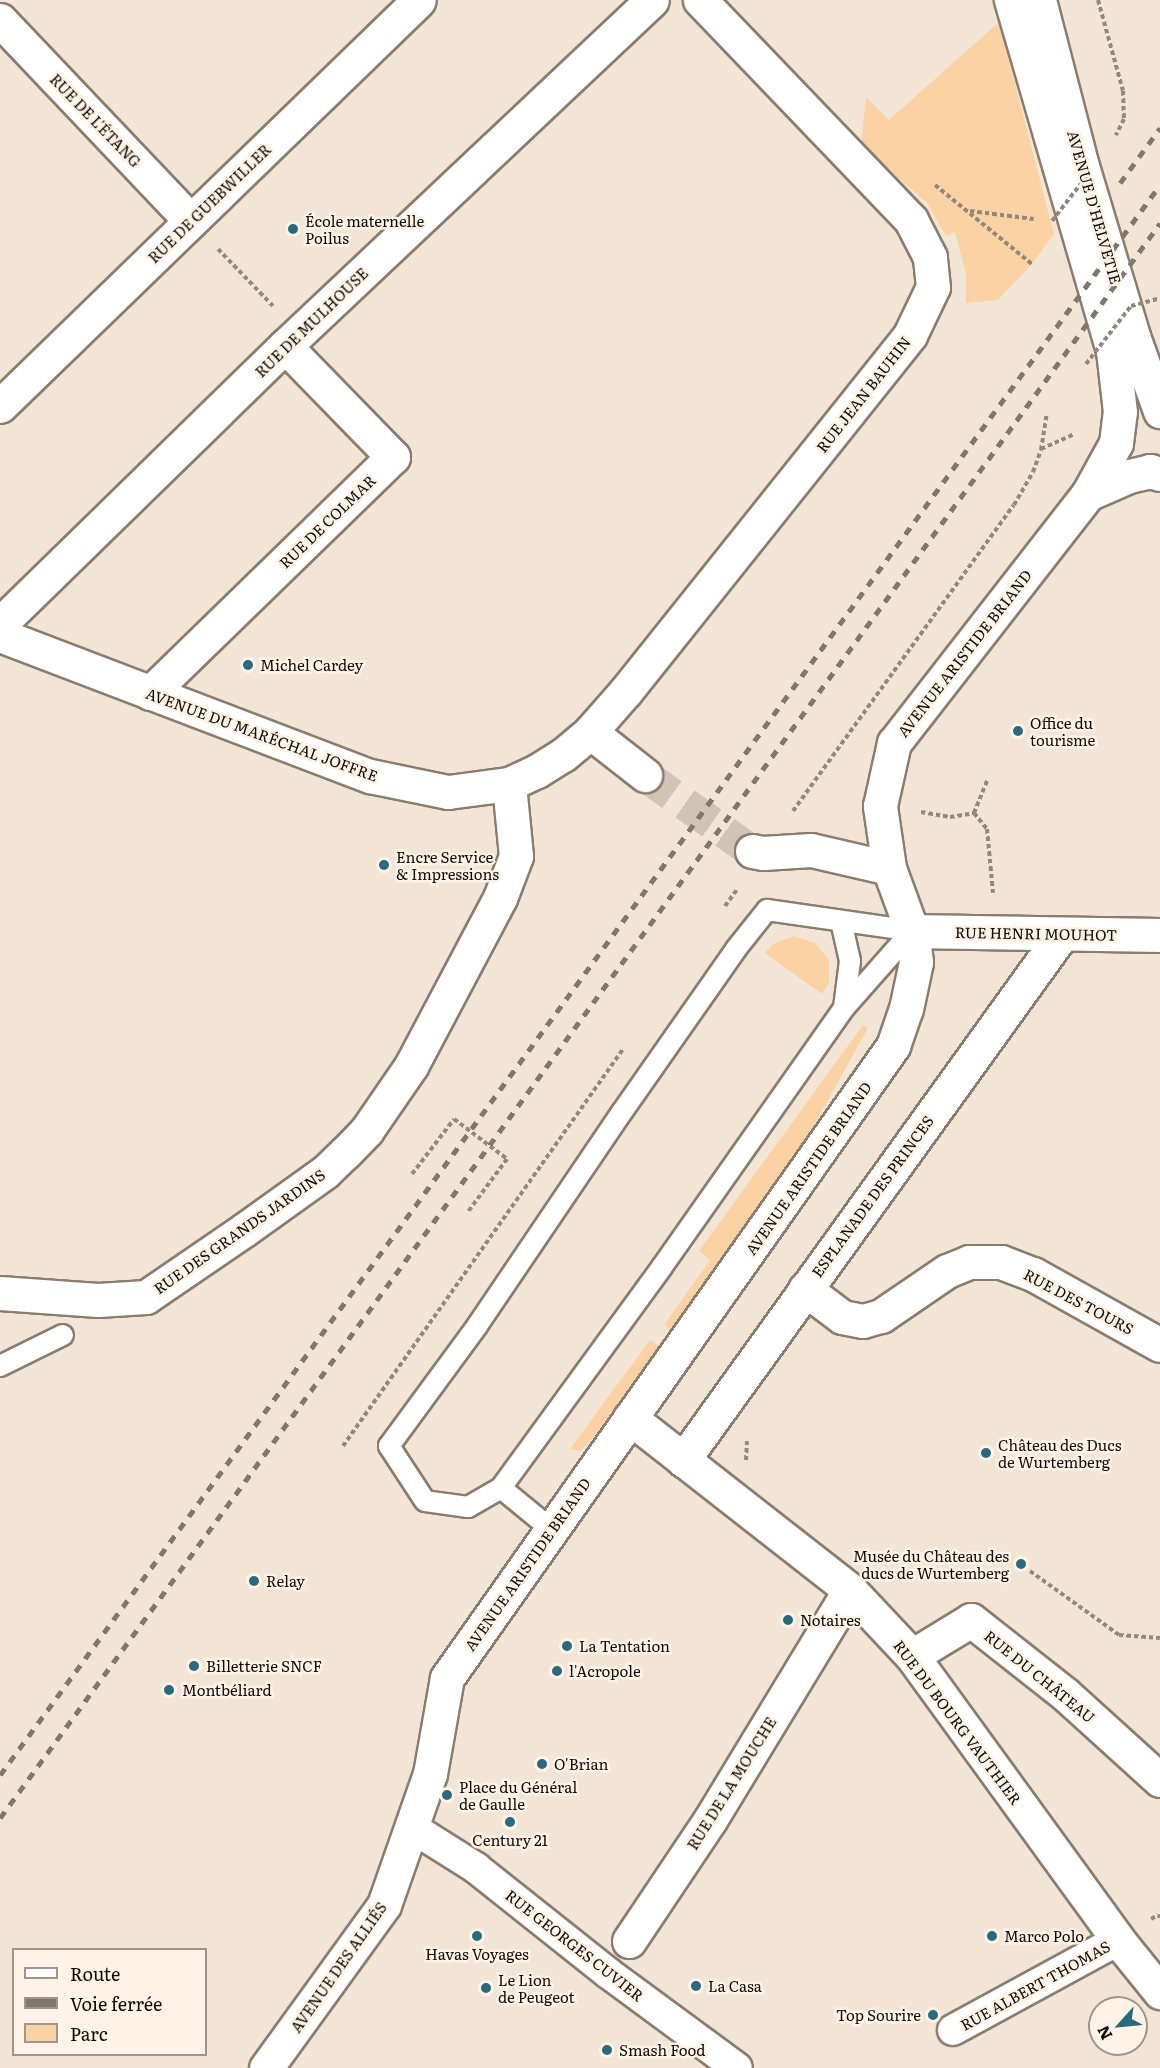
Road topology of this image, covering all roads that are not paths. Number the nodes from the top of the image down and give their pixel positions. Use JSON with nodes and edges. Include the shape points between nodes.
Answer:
{"nodes":[{"id":1,"x":419,"y":0,"type":"edge"},
{"id":2,"x":652,"y":0,"type":"edge"},
{"id":3,"x":700,"y":0,"type":"edge"},
{"id":4,"x":1011,"y":0,"type":"edge"},
{"id":5,"x":1039,"y":0,"type":"edge"},
{"id":6,"x":0,"y":20,"type":"edge"},
{"id":7,"x":191,"y":221,"type":"junction"},
{"id":8,"x":292,"y":339,"type":"junction"},
{"id":9,"x":1099,"y":357,"type":"joint"},
{"id":10,"x":0,"y":406,"type":"edge"},
{"id":11,"x":1160,"y":411,"type":"edge"},
{"id":12,"x":1160,"y":474,"type":"edge"},
{"id":13,"x":1088,"y":494,"type":"junction"},
{"id":14,"x":0,"y":624,"type":"edge"},
{"id":15,"x":0,"y":635,"type":"edge"},
{"id":16,"x":150,"y":693,"type":"junction"},
{"id":17,"x":590,"y":732,"type":"junction"},
{"id":18,"x":645,"y":775,"type":"tunnel mouth"},
{"id":19,"x":508,"y":784,"type":"junction"},
{"id":20,"x":758,"y":852,"type":"tunnel mouth"},
{"id":21,"x":889,"y":868,"type":"junction"},
{"id":22,"x":840,"y":921,"type":"junction"},
{"id":23,"x":912,"y":931,"type":"junction"},
{"id":24,"x":1062,"y":934,"type":"junction"},
{"id":25,"x":1160,"y":935,"type":"edge"},
{"id":26,"x":844,"y":1008,"type":"junction"},
{"id":27,"x":805,"y":1289,"type":"junction"},
{"id":28,"x":0,"y":1293,"type":"edge"},
{"id":29,"x":63,"y":1335,"type":"dead end"},
{"id":30,"x":1160,"y":1345,"type":"edge"},
{"id":31,"x":0,"y":1366,"type":"edge"},
{"id":32,"x":630,"y":1418,"type":"junction"},
{"id":33,"x":683,"y":1460,"type":"junction"},
{"id":34,"x":501,"y":1488,"type":"junction"},
{"id":35,"x":551,"y":1529,"type":"junction"},
{"id":36,"x":850,"y":1590,"type":"junction"},
{"id":37,"x":912,"y":1656,"type":"junction"},
{"id":38,"x":1160,"y":1780,"type":"edge"},
{"id":39,"x":411,"y":1827,"type":"junction"},
{"id":40,"x":1118,"y":1940,"type":"junction"},
{"id":41,"x":629,"y":1941,"type":"joint"},
{"id":42,"x":608,"y":1973,"type":"junction"},
{"id":43,"x":1160,"y":1992,"type":"edge"},
{"id":44,"x":953,"y":2030,"type":"dead end"},
{"id":45,"x":266,"y":2068,"type":"edge"},
{"id":46,"x":737,"y":2068,"type":"edge"}],
"edges":[{"from":1,"to":7,"type":"street","name":"RUE DE GUEBWILLER"},
{"from":2,"to":8,"type":"street","name":"RUE DE MULHOUSE"},
{"from":3,"to":17,"type":"street","name":"RUE JEAN BAUHIN","via":[[911,220],[930,257],[933,287],[910,335]]},
{"from":4,"to":9,"type":"street","name":"AVENUE D'HELVETIE"},
{"from":5,"to":11,"type":"street","name":"AVENUE D'HELVETIE","via":[[1082,166]]},
{"from":6,"to":7,"type":"street","name":"RUE DE L'ÉTANG"},
{"from":7,"to":10,"type":"street","name":"RUE DE GUEBWILLER"},
{"from":8,"to":14,"type":"street","name":"RUE DE MULHOUSE"},
{"from":8,"to":16,"type":"street","name":"RUE DE COLMAR","via":[[393,457]]},
{"from":9,"to":13,"type":"street","name":"AVENUE ARISTIDE BRIAND","via":[[1120,412],[1116,443]]},
{"from":12,"to":13,"type":"street","name":"AVENUE ARISTIDE BRIAND","via":[[1150,471],[1129,476]]},
{"from":13,"to":21,"type":"street","name":"AVENUE ARISTIDE BRIAND","via":[[894,743],[880,806]]},
{"from":15,"to":16,"type":"street","name":"AVENUE DU MARÉCHAL JOFFRE"},
{"from":16,"to":19,"type":"street","name":"AVENUE DU MARÉCHAL JOFFRE","via":[[370,776],[447,792]]},
{"from":17,"to":18,"type":"street"},
{"from":17,"to":19,"type":"street","name":"AVENUE DU MARÉCHAL JOFFRE","via":[[563,755]]},
{"from":19,"to":28,"type":"street","name":"RUE DES GRANDS JARDINS","via":[[516,856],[500,898],[411,1066],[367,1130],[325,1172],[146,1297],[99,1300]]},
{"from":20,"to":21,"type":"street","via":[[811,850]]},
{"from":21,"to":23,"type":"street","name":"AVENUE ARISTIDE BRIAND"},
{"from":22,"to":23,"type":"lane"},
{"from":22,"to":26,"type":"lane","via":[[850,961]]},
{"from":22,"to":34,"type":"lane","via":[[767,910],[389,1446],[424,1501],[468,1507]]},
{"from":23,"to":24,"type":"street","name":"RUE HENRI MOUHOT"},
{"from":23,"to":26,"type":"lane"},
{"from":23,"to":32,"type":"street","name":"AVENUE ARISTIDE BRIAND","via":[[916,962],[893,1046]]},
{"from":24,"to":25,"type":"street","name":"RUE HENRI MOUHOT"},
{"from":24,"to":27,"type":"street","name":"ESPLANADE DES PRINCES"},
{"from":26,"to":34,"type":"lane","via":[[662,1268]]},
{"from":27,"to":30,"type":"street","name":"RUE DES TOURS","via":[[842,1317],[863,1321],[881,1316],[946,1271],[969,1262],[1001,1262],[1033,1274]]},
{"from":27,"to":33,"type":"street","name":"ESPLANADE DES PRINCES"},
{"from":29,"to":31,"type":"lane"},
{"from":32,"to":33,"type":"street","name":"RUE DU BOURG VAUTHIER"},
{"from":32,"to":35,"type":"street","name":"AVENUE ARISTIDE BRIAND"},
{"from":33,"to":36,"type":"street","name":"RUE DU BOURG VAUTHIER"},
{"from":34,"to":35,"type":"lane"},
{"from":35,"to":39,"type":"street","name":"AVENUE ARISTIDE BRIAND","via":[[447,1678],[430,1774]]},
{"from":36,"to":37,"type":"street","name":"RUE DU BOURG VAUTHIER"},
{"from":36,"to":41,"type":"street","name":"RUE DE LA MOUCHE","via":[[710,1820]]},
{"from":37,"to":38,"type":"street","name":"RUE DU CHÂTEAU","via":[[970,1620],[1065,1694]]},
{"from":37,"to":40,"type":"street","name":"RUE DU BOURG VAUTHIER"},
{"from":39,"to":42,"type":"street","name":"RUE GEORGES CUVIER","via":[[476,1868]]},
{"from":39,"to":45,"type":"street","name":"AVENUE DES ALLIÉS","via":[[384,1905]]},
{"from":40,"to":43,"type":"street","name":"RUE DU BOURG VAUTHIER"},
{"from":40,"to":44,"type":"street","name":"RUE ALBERT THOMAS"},
{"from":41,"to":42,"type":"street","name":"RUE DE LA MOUCHE"},
{"from":42,"to":46,"type":"street","name":"RUE GEORGES CUVIER"}]}
